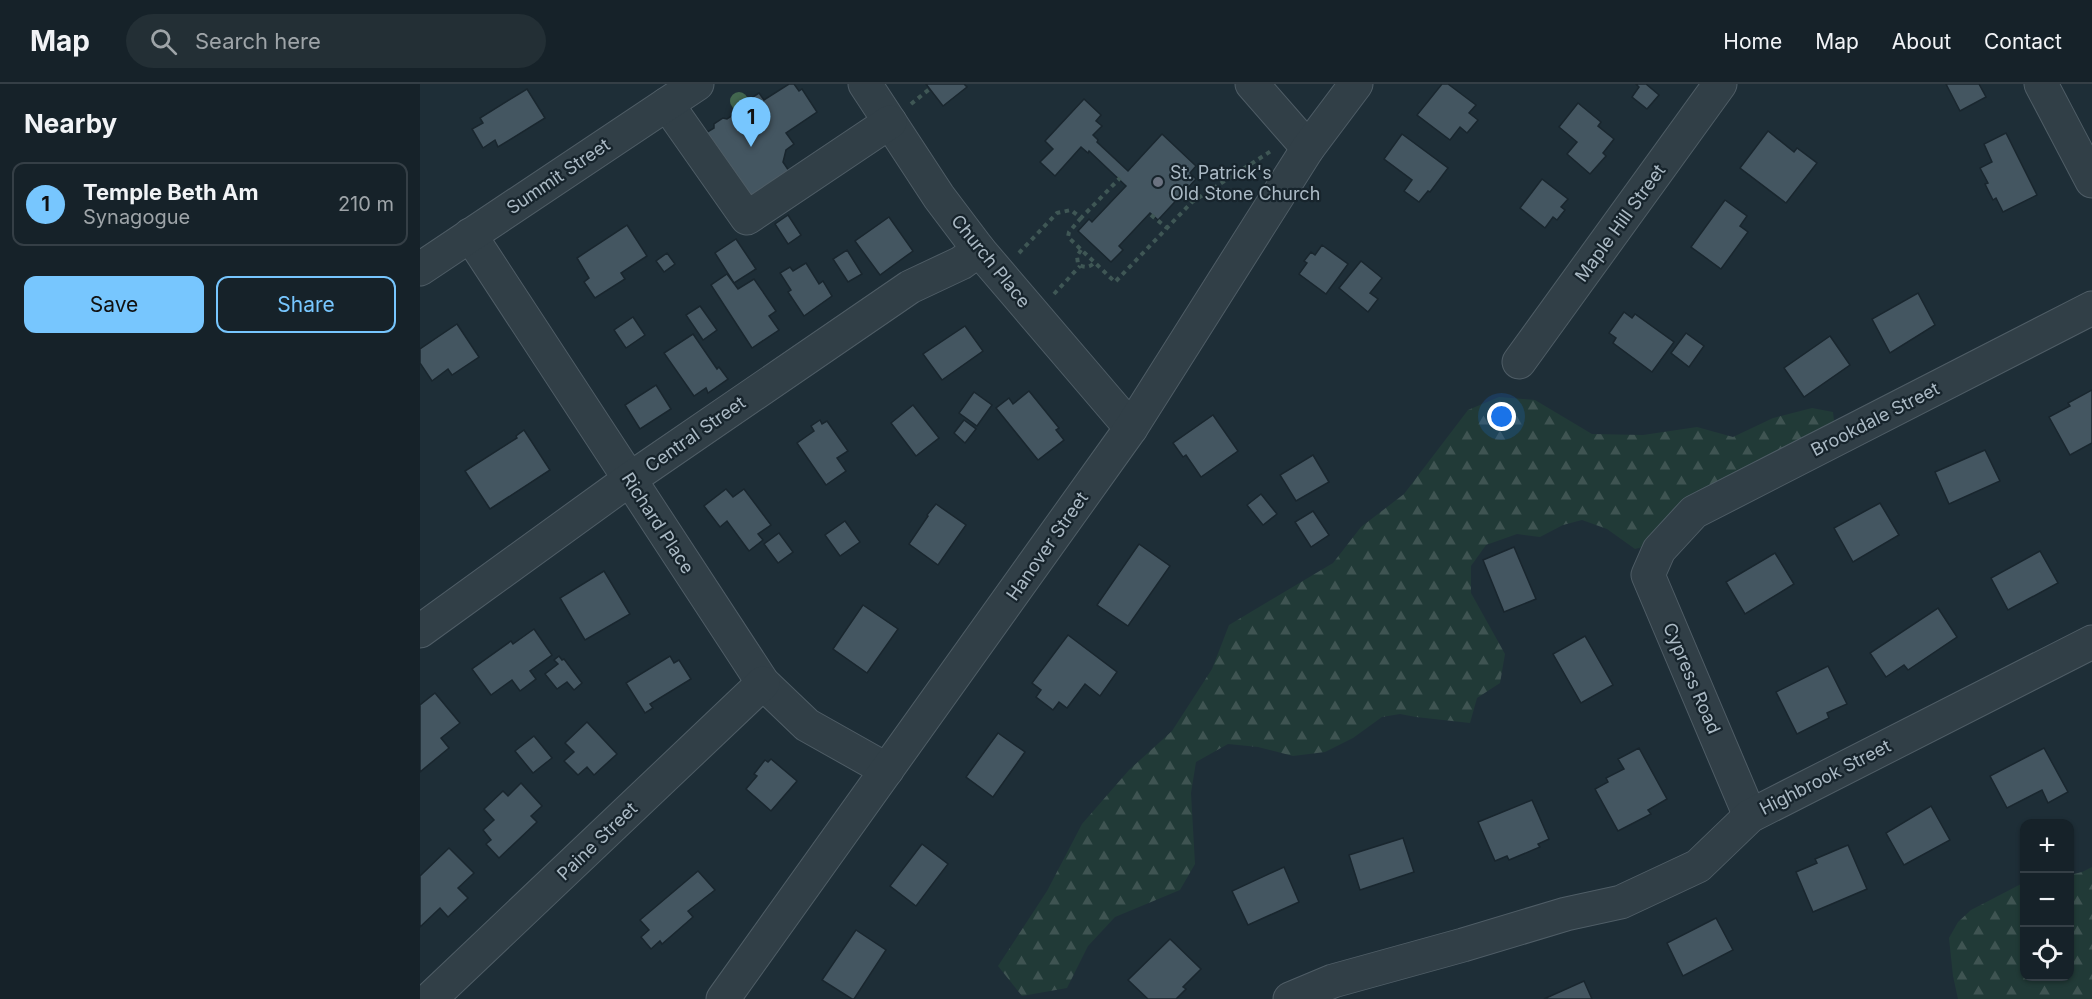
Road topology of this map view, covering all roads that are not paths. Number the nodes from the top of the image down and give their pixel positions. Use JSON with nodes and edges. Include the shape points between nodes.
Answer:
{"nodes":[{"id":1,"x":697,"y":84,"type":"edge"},
{"id":2,"x":865,"y":84,"type":"edge"},
{"id":3,"x":1252,"y":84,"type":"edge"},
{"id":4,"x":1356,"y":84,"type":"edge"},
{"id":5,"x":1720,"y":84,"type":"edge"},
{"id":6,"x":2041,"y":84,"type":"edge"},
{"id":7,"x":667,"y":104,"type":"junction"},
{"id":8,"x":890,"y":122,"type":"junction"},
{"id":9,"x":1302,"y":141,"type":"junction"},
{"id":10,"x":2092,"y":181,"type":"edge"},
{"id":11,"x":470,"y":235,"type":"junction"},
{"id":12,"x":989,"y":261,"type":"junction"},
{"id":13,"x":420,"y":269,"type":"edge"},
{"id":14,"x":2092,"y":308,"type":"edge"},
{"id":15,"x":1519,"y":362,"type":"dead end"},
{"id":16,"x":1131,"y":428,"type":"junction"},
{"id":17,"x":630,"y":479,"type":"junction"},
{"id":18,"x":1666,"y":542,"type":"joint"},
{"id":19,"x":420,"y":631,"type":"edge"},
{"id":20,"x":2092,"y":642,"type":"edge"},
{"id":21,"x":763,"y":683,"type":"junction"},
{"id":22,"x":887,"y":770,"type":"junction"},
{"id":23,"x":1750,"y":816,"type":"junction"},
{"id":24,"x":430,"y":999,"type":"edge"},
{"id":25,"x":723,"y":999,"type":"edge"},
{"id":26,"x":1290,"y":999,"type":"edge"}],
"edges":[{"from":1,"to":7,"type":"street","name":"Summit Street"},
{"from":2,"to":8,"type":"street","name":"Church Place"},
{"from":3,"to":9,"type":"street"},
{"from":4,"to":9,"type":"street","name":"Hanover Street"},
{"from":5,"to":15,"type":"street","name":"Maple Hill Street"},
{"from":6,"to":10,"type":"street"},
{"from":7,"to":8,"type":"street","via":[[747,218]]},
{"from":7,"to":11,"type":"street","name":"Summit Street"},
{"from":8,"to":12,"type":"street","name":"Church Place","via":[[939,197]]},
{"from":9,"to":16,"type":"street","name":"Hanover Street"},
{"from":11,"to":13,"type":"street","name":"Summit Street"},
{"from":11,"to":17,"type":"street","name":"Richard Place"},
{"from":12,"to":16,"type":"street","name":"Church Place"},
{"from":12,"to":17,"type":"street","name":"Central Street","via":[[961,263],[910,287]]},
{"from":14,"to":18,"type":"street","name":"Brookdale Street","via":[[1694,512]]},
{"from":16,"to":22,"type":"street","name":"Hanover Street"},
{"from":17,"to":19,"type":"street","name":"Central Street"},
{"from":17,"to":21,"type":"street","name":"Richard Place"},
{"from":18,"to":23,"type":"street","name":"Cypress Road","via":[[1648,574]]},
{"from":20,"to":23,"type":"street","name":"Highbrook Street"},
{"from":21,"to":22,"type":"street","name":"Richard Place","via":[[807,725]]},
{"from":21,"to":24,"type":"street","name":"Paine Street"},
{"from":22,"to":25,"type":"street","name":"Hanover Street"},
{"from":23,"to":26,"type":"street","name":"Highbrook Street","via":[[1698,866],[1622,902],[1566,914],[1333,981]]}]}
